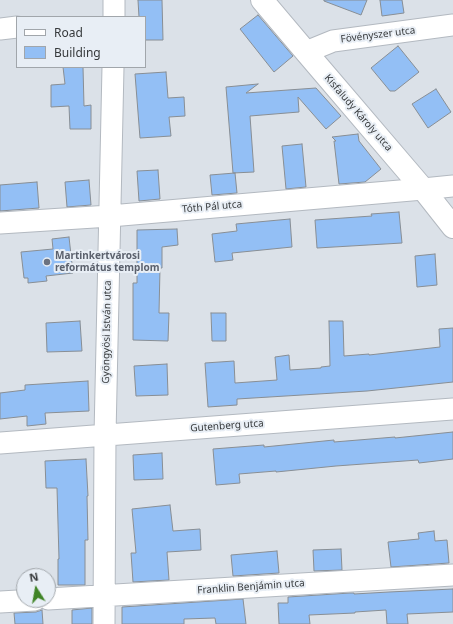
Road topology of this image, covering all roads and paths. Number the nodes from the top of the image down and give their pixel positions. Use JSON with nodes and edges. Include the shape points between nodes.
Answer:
{"nodes":[{"id":1,"x":114,"y":0,"type":"edge"},
{"id":2,"x":262,"y":0,"type":"edge"},
{"id":3,"x":114,"y":16,"type":"edge"},
{"id":4,"x":453,"y":25,"type":"edge"},
{"id":5,"x":16,"y":27,"type":"edge"},
{"id":6,"x":0,"y":29,"type":"edge"},
{"id":7,"x":306,"y":52,"type":"junction"},
{"id":8,"x":113,"y":68,"type":"edge"},
{"id":9,"x":453,"y":186,"type":"edge"},
{"id":10,"x":423,"y":189,"type":"junction"},
{"id":11,"x":110,"y":216,"type":"junction"},
{"id":12,"x":0,"y":223,"type":"edge"},
{"id":13,"x":453,"y":227,"type":"edge"},
{"id":14,"x":453,"y":409,"type":"edge"},
{"id":15,"x":105,"y":435,"type":"junction"},
{"id":16,"x":0,"y":442,"type":"edge"},
{"id":17,"x":453,"y":575,"type":"edge"},
{"id":18,"x":105,"y":596,"type":"junction"},
{"id":19,"x":56,"y":599,"type":"edge"},
{"id":20,"x":16,"y":601,"type":"edge"},
{"id":21,"x":0,"y":602,"type":"edge"},
{"id":22,"x":104,"y":624,"type":"edge"}],
"edges":[{"from":1,"to":3,"type":"street"},
{"from":2,"to":7,"type":"main road","name":"Kisfaludy Károly utca"},
{"from":4,"to":7,"type":"street","name":"Fövényszer utca","via":[[332,41]]},
{"from":5,"to":6,"type":"street"},
{"from":7,"to":10,"type":"main road","name":"Kisfaludy Károly utca"},
{"from":8,"to":11,"type":"street","name":"Gyöngyösi István utca"},
{"from":9,"to":10,"type":"street","name":"Tóth Pál utca"},
{"from":10,"to":11,"type":"street","name":"Tóth Pál utca"},
{"from":10,"to":13,"type":"main road","name":"Kisfaludy Károly utca"},
{"from":11,"to":12,"type":"street","name":"Tóth Pál utca"},
{"from":11,"to":15,"type":"street","name":"Gyöngyösi István utca"},
{"from":14,"to":15,"type":"street","name":"Gutenberg utca"},
{"from":15,"to":16,"type":"street","name":"Gutenberg utca"},
{"from":15,"to":18,"type":"street","name":"Gyöngyösi István utca"},
{"from":17,"to":18,"type":"street","name":"Franklin Benjámin utca"},
{"from":18,"to":19,"type":"street","name":"Franklin Benjámin utca"},
{"from":18,"to":22,"type":"street","name":"Gyöngyösi István utca"},
{"from":20,"to":21,"type":"street"}]}
